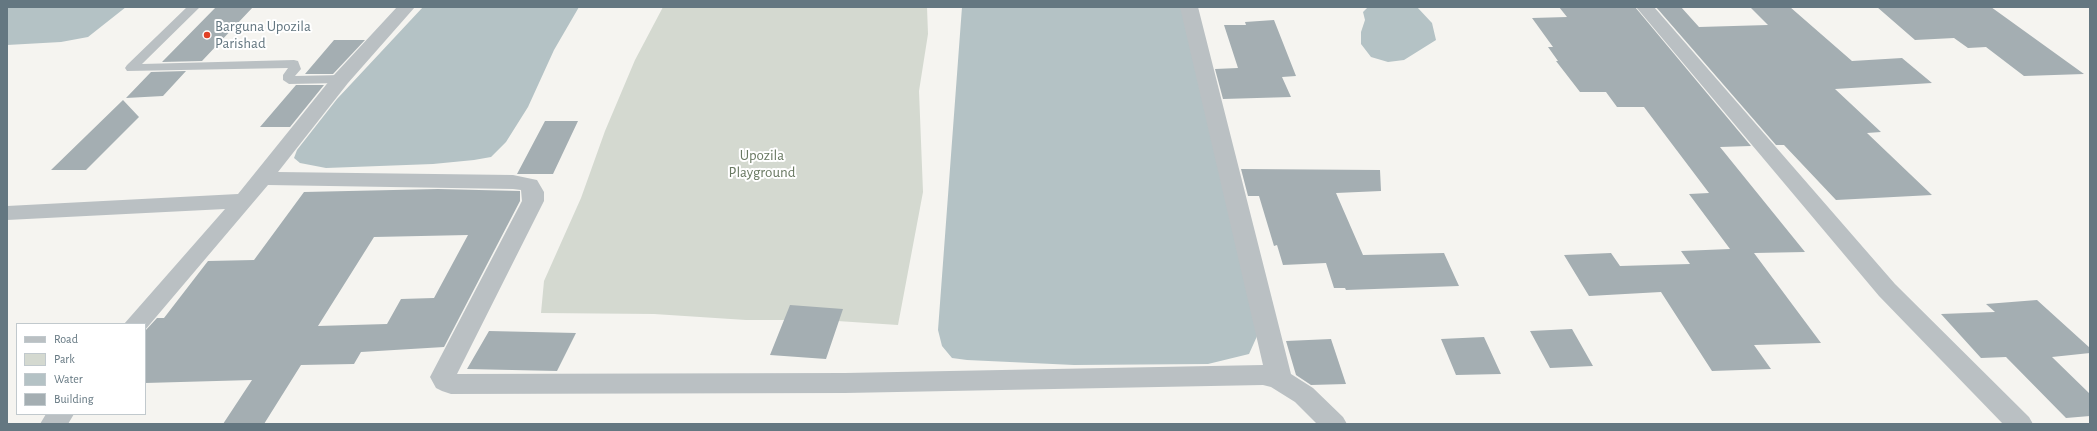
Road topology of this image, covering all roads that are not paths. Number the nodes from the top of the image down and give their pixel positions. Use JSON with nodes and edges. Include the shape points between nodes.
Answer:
{"nodes":[{"id":1,"x":194,"y":7,"type":"edge"},
{"id":2,"x":406,"y":7,"type":"edge"},
{"id":3,"x":1189,"y":7,"type":"edge"},
{"id":4,"x":1646,"y":7,"type":"edge"},
{"id":5,"x":341,"y":79,"type":"junction"},
{"id":6,"x":261,"y":178,"type":"junction"},
{"id":7,"x":244,"y":201,"type":"junction"},
{"id":8,"x":7,"y":213,"type":"edge"},
{"id":9,"x":137,"y":323,"type":"edge"},
{"id":10,"x":1279,"y":379,"type":"junction"},
{"id":11,"x":60,"y":415,"type":"edge"},
{"id":12,"x":53,"y":424,"type":"edge"},
{"id":13,"x":1334,"y":424,"type":"edge"},
{"id":14,"x":2020,"y":424,"type":"edge"}],
"edges":[{"from":1,"to":5,"type":"lane","via":[[131,68],[294,64],[295,69],[289,75],[289,80]]},
{"from":2,"to":5,"type":"street"},
{"from":3,"to":10,"type":"street"},
{"from":4,"to":14,"type":"street","via":[[1887,290]]},
{"from":5,"to":6,"type":"street"},
{"from":6,"to":7,"type":"street"},
{"from":6,"to":10,"type":"street","via":[[513,182],[529,185],[533,192],[533,201],[443,377],[445,381],[458,386],[853,383],[1263,375]]},
{"from":7,"to":8,"type":"street"},
{"from":7,"to":9,"type":"street"},
{"from":10,"to":13,"type":"street","via":[[1304,395]]},
{"from":11,"to":12,"type":"street"}]}
